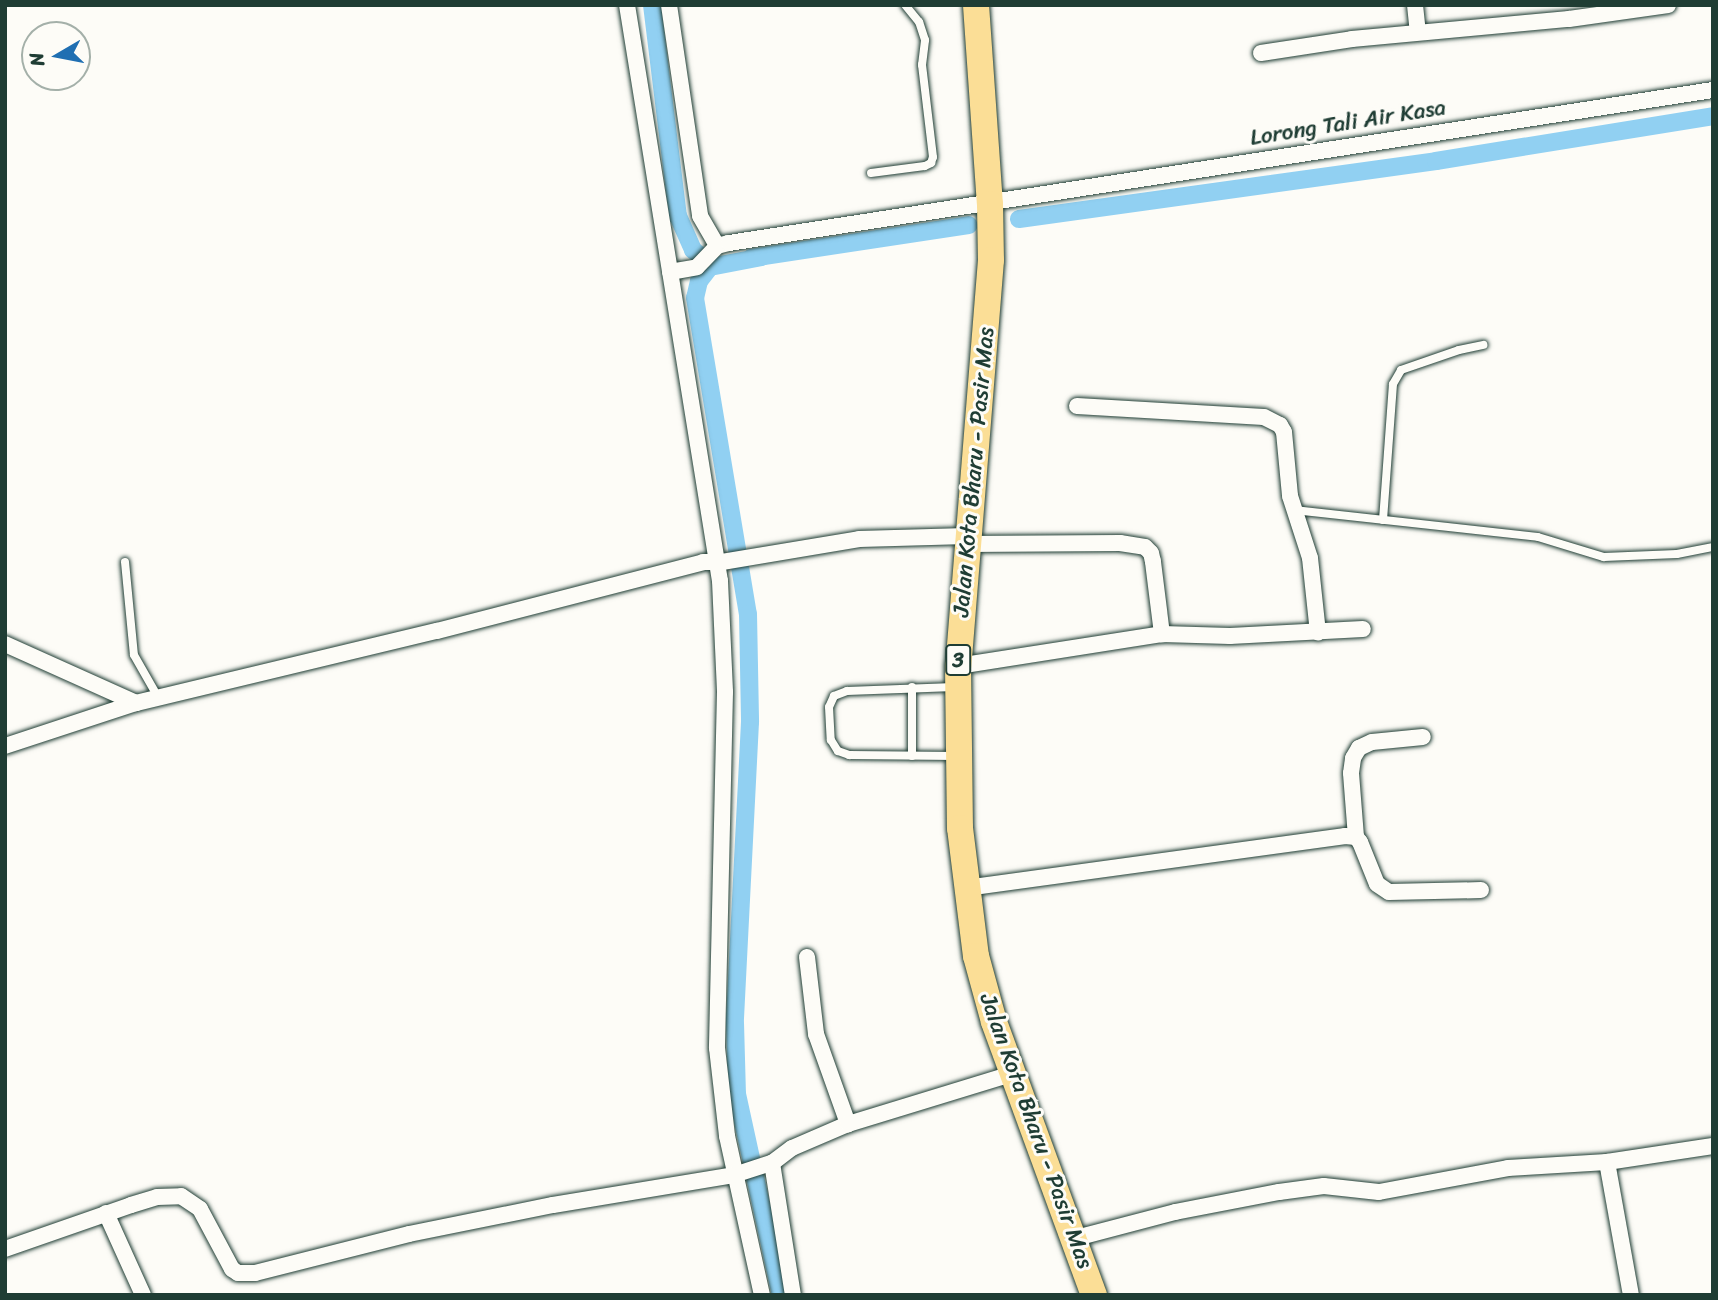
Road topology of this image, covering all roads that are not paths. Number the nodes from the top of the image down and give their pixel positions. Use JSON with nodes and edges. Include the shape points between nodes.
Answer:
{"nodes":[{"id":1,"x":627,"y":5,"type":"edge"},
{"id":2,"x":669,"y":5,"type":"edge"},
{"id":3,"x":905,"y":5,"type":"edge"},
{"id":4,"x":976,"y":5,"type":"edge"},
{"id":5,"x":1415,"y":5,"type":"edge"},
{"id":6,"x":1668,"y":5,"type":"edge"},
{"id":7,"x":1418,"y":32,"type":"junction"},
{"id":8,"x":1261,"y":53,"type":"dead end"},
{"id":9,"x":1713,"y":90,"type":"edge"},
{"id":10,"x":871,"y":173,"type":"dead end"},
{"id":11,"x":990,"y":204,"type":"junction"},
{"id":12,"x":717,"y":246,"type":"junction"},
{"id":13,"x":675,"y":272,"type":"junction"},
{"id":14,"x":1483,"y":345,"type":"dead end"},
{"id":15,"x":1077,"y":406,"type":"dead end"},
{"id":16,"x":1294,"y":510,"type":"junction"},
{"id":17,"x":1383,"y":520,"type":"junction"},
{"id":18,"x":966,"y":540,"type":"junction"},
{"id":19,"x":1713,"y":547,"type":"edge"},
{"id":20,"x":125,"y":562,"type":"dead end"},
{"id":21,"x":722,"y":562,"type":"junction"},
{"id":22,"x":1363,"y":629,"type":"dead end"},
{"id":23,"x":1318,"y":633,"type":"junction"},
{"id":24,"x":1162,"y":634,"type":"junction"},
{"id":25,"x":5,"y":644,"type":"edge"},
{"id":26,"x":957,"y":677,"type":"junction"},
{"id":27,"x":912,"y":687,"type":"junction"},
{"id":28,"x":158,"y":697,"type":"junction"},
{"id":29,"x":136,"y":703,"type":"junction"},
{"id":30,"x":1423,"y":737,"type":"dead end"},
{"id":31,"x":5,"y":746,"type":"edge"},
{"id":32,"x":912,"y":756,"type":"junction"},
{"id":33,"x":957,"y":756,"type":"junction"},
{"id":34,"x":1356,"y":837,"type":"junction"},
{"id":35,"x":966,"y":888,"type":"junction"},
{"id":36,"x":1481,"y":890,"type":"dead end"},
{"id":37,"x":807,"y":957,"type":"dead end"},
{"id":38,"x":1012,"y":1074,"type":"junction"},
{"id":39,"x":848,"y":1124,"type":"junction"},
{"id":40,"x":1713,"y":1146,"type":"edge"},
{"id":41,"x":1607,"y":1162,"type":"junction"},
{"id":42,"x":769,"y":1164,"type":"junction"},
{"id":43,"x":739,"y":1173,"type":"junction"},
{"id":44,"x":106,"y":1213,"type":"junction"},
{"id":45,"x":1076,"y":1238,"type":"junction"},
{"id":46,"x":5,"y":1249,"type":"edge"},
{"id":47,"x":144,"y":1295,"type":"edge"},
{"id":48,"x":762,"y":1295,"type":"edge"},
{"id":49,"x":793,"y":1295,"type":"edge"},
{"id":50,"x":1094,"y":1295,"type":"edge"},
{"id":51,"x":1631,"y":1295,"type":"edge"}],
"edges":[{"from":1,"to":13,"type":"street"},
{"from":2,"to":12,"type":"street","via":[[701,216]]},
{"from":3,"to":10,"type":"lane","via":[[919,22],[925,40],[922,65],[933,157],[925,166]]},
{"from":4,"to":11,"type":"highway","name":"Jalan Kota Bharu - Pasir Mas","number":"3"},
{"from":5,"to":7,"type":"street"},
{"from":6,"to":7,"type":"street"},
{"from":7,"to":8,"type":"street"},
{"from":9,"to":11,"type":"street","name":"Lorong Tali Air Kasa"},
{"from":11,"to":12,"type":"street","name":"Lorong Tali Air Kasa"},
{"from":11,"to":18,"type":"highway","name":"Jalan Kota Bharu - Pasir Mas","number":"3","via":[[988,305]]},
{"from":12,"to":13,"type":"street","via":[[697,267]]},
{"from":13,"to":21,"type":"street"},
{"from":14,"to":17,"type":"lane","via":[[1401,370],[1392,384]]},
{"from":15,"to":16,"type":"street","via":[[1274,419],[1284,432]]},
{"from":16,"to":17,"type":"lane"},
{"from":16,"to":23,"type":"street","via":[[1308,549]]},
{"from":17,"to":19,"type":"lane","via":[[1538,537],[1604,557],[1677,554]]},
{"from":18,"to":21,"type":"street","via":[[848,540]]},
{"from":18,"to":24,"type":"street","via":[[1145,547],[1153,562]]},
{"from":18,"to":26,"type":"highway","name":"Jalan Kota Bharu - Pasir Mas","number":"3"},
{"from":20,"to":28,"type":"lane","via":[[134,655]]},
{"from":21,"to":28,"type":"street","via":[[703,562]]},
{"from":21,"to":43,"type":"street","via":[[725,692],[717,1048]]},
{"from":22,"to":23,"type":"street"},
{"from":23,"to":24,"type":"street"},
{"from":24,"to":26,"type":"street"},
{"from":25,"to":29,"type":"street"},
{"from":26,"to":27,"type":"lane"},
{"from":26,"to":33,"type":"highway","name":"Jalan Kota Bharu - Pasir Mas","number":"3"},
{"from":27,"to":32,"type":"lane"},
{"from":27,"to":32,"type":"lane","via":[[847,691],[834,696],[829,707],[831,740],[838,751]]},
{"from":28,"to":29,"type":"street"},
{"from":29,"to":31,"type":"street"},
{"from":30,"to":34,"type":"street","via":[[1372,742],[1359,748],[1351,773]]},
{"from":32,"to":33,"type":"lane"},
{"from":33,"to":35,"type":"highway","name":"Jalan Kota Bharu - Pasir Mas","number":"3"},
{"from":34,"to":35,"type":"street"},
{"from":34,"to":36,"type":"street","via":[[1377,884],[1389,892]]},
{"from":35,"to":38,"type":"highway","name":"Jalan Kota Bharu - Pasir Mas","number":"3","via":[[976,956]]},
{"from":37,"to":39,"type":"street","via":[[817,1034]]},
{"from":38,"to":39,"type":"street"},
{"from":38,"to":45,"type":"highway","name":"Jalan Kota Bharu - Pasir Mas","number":"3"},
{"from":39,"to":42,"type":"street","via":[[792,1148]]},
{"from":40,"to":41,"type":"street"},
{"from":41,"to":45,"type":"street","via":[[1508,1168],[1378,1192],[1324,1186],[1279,1192]]},
{"from":41,"to":51,"type":"street"},
{"from":42,"to":43,"type":"street"},
{"from":42,"to":49,"type":"street"},
{"from":43,"to":44,"type":"street","via":[[474,1221],[246,1274],[226,1262],[200,1209],[181,1196],[157,1197]]},
{"from":43,"to":48,"type":"street"},
{"from":44,"to":46,"type":"street"},
{"from":44,"to":47,"type":"street"},
{"from":45,"to":50,"type":"highway","name":"Jalan Kota Bharu - Pasir Mas","number":"3"}]}
